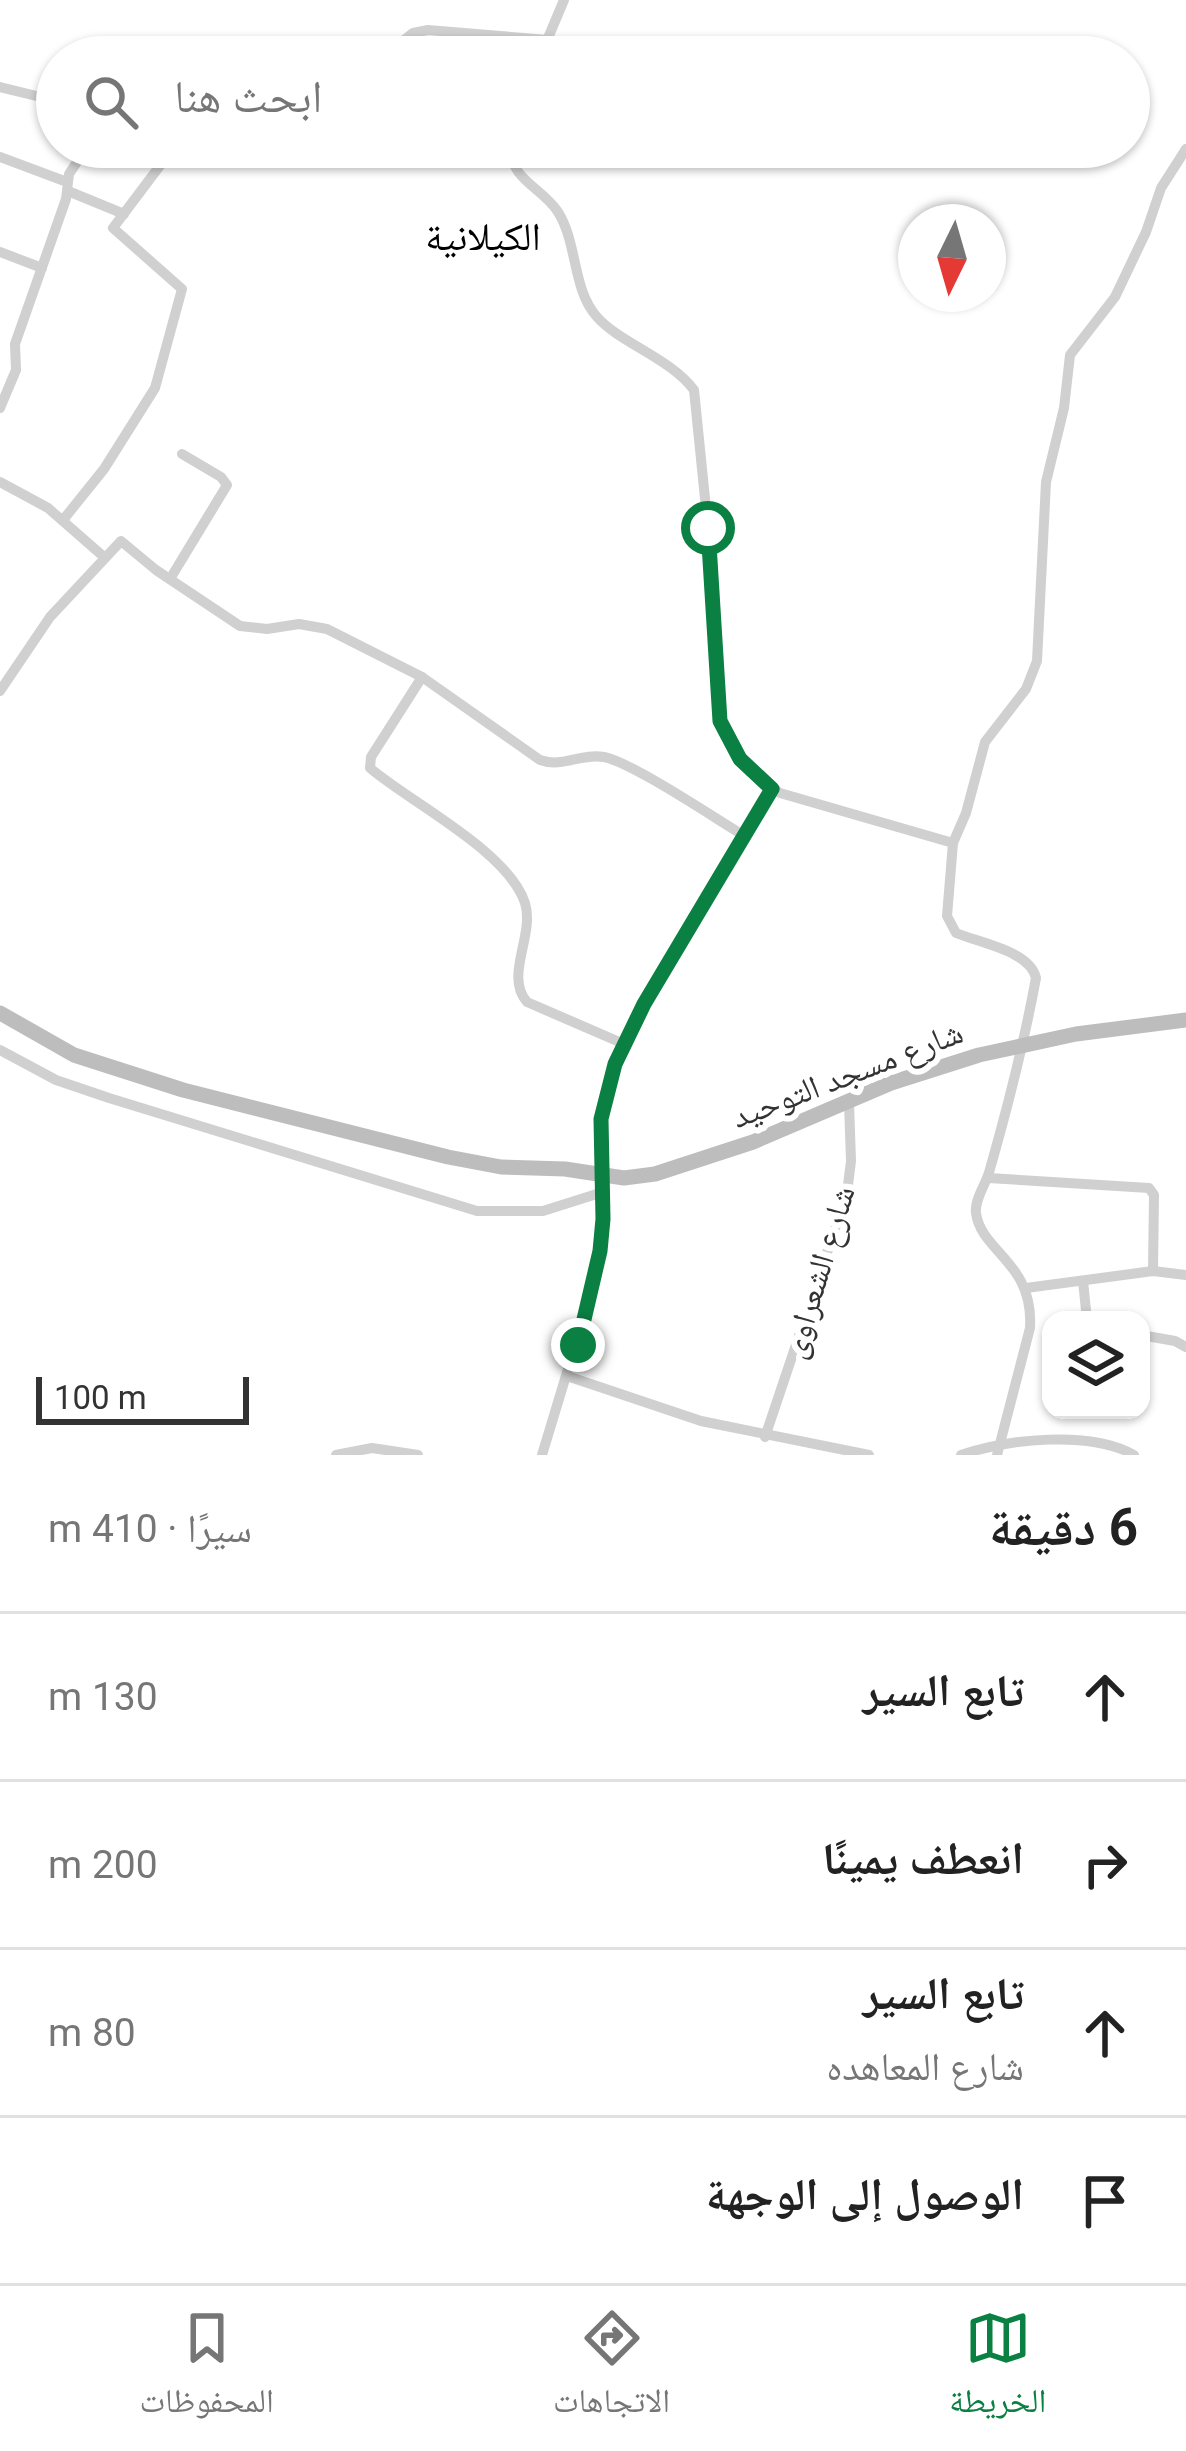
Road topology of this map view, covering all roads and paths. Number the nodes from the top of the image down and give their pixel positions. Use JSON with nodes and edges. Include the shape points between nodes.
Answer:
{"nodes":[{"id":1,"x":564,"y":0,"type":"edge"},
{"id":2,"x":409,"y":36,"type":"edge"},
{"id":3,"x":500,"y":36,"type":"edge"},
{"id":4,"x":550,"y":36,"type":"edge"},
{"id":5,"x":0,"y":87,"type":"edge"},
{"id":6,"x":36,"y":96,"type":"edge"},
{"id":7,"x":1186,"y":149,"type":"edge"},
{"id":8,"x":0,"y":157,"type":"edge"},
{"id":9,"x":76,"y":168,"type":"edge"},
{"id":10,"x":158,"y":168,"type":"edge"},
{"id":11,"x":517,"y":168,"type":"edge"},
{"id":12,"x":67,"y":186,"type":"junction"},
{"id":13,"x":124,"y":214,"type":"junction"},
{"id":14,"x":0,"y":252,"type":"edge"},
{"id":15,"x":42,"y":268,"type":"junction"},
{"id":16,"x":0,"y":408,"type":"edge"},
{"id":17,"x":182,"y":454,"type":"dead end"},
{"id":18,"x":0,"y":482,"type":"edge"},
{"id":19,"x":63,"y":520,"type":"junction"},
{"id":20,"x":104,"y":557,"type":"junction"},
{"id":21,"x":170,"y":579,"type":"junction"},
{"id":22,"x":422,"y":677,"type":"junction"},
{"id":23,"x":0,"y":691,"type":"edge"},
{"id":24,"x":772,"y":789,"type":"junction"},
{"id":25,"x":743,"y":835,"type":"junction"},
{"id":26,"x":952,"y":843,"type":"junction"},
{"id":27,"x":0,"y":1013,"type":"edge"},
{"id":28,"x":1186,"y":1020,"type":"edge"},
{"id":29,"x":624,"y":1044,"type":"junction"},
{"id":30,"x":1024,"y":1044,"type":"junction"},
{"id":31,"x":0,"y":1050,"type":"edge"},
{"id":32,"x":849,"y":1103,"type":"junction"},
{"id":33,"x":988,"y":1178,"type":"junction"},
{"id":34,"x":603,"y":1184,"type":"junction"},
{"id":35,"x":1153,"y":1270,"type":"junction"},
{"id":36,"x":1186,"y":1275,"type":"edge"},
{"id":37,"x":1083,"y":1281,"type":"junction"},
{"id":38,"x":1026,"y":1288,"type":"junction"},
{"id":39,"x":1086,"y":1311,"type":"edge"},
{"id":40,"x":1150,"y":1337,"type":"edge"},
{"id":41,"x":1186,"y":1347,"type":"edge"},
{"id":42,"x":567,"y":1376,"type":"junction"},
{"id":43,"x":771,"y":1438,"type":"junction"},
{"id":44,"x":997,"y":1450,"type":"edge"},
{"id":45,"x":336,"y":1455,"type":"edge"},
{"id":46,"x":418,"y":1455,"type":"edge"},
{"id":47,"x":542,"y":1455,"type":"edge"},
{"id":48,"x":777,"y":1455,"type":"edge"},
{"id":49,"x":868,"y":1455,"type":"edge"},
{"id":50,"x":961,"y":1455,"type":"edge"},
{"id":51,"x":1134,"y":1455,"type":"edge"}],
"edges":[{"from":1,"to":4,"type":"street"},
{"from":2,"to":3,"type":"street"},
{"from":5,"to":6,"type":"street"},
{"from":7,"to":26,"type":"street","via":[[1115,297],[1070,355],[1046,482],[1037,661],[1026,689],[988,735]]},
{"from":8,"to":12,"type":"street"},
{"from":9,"to":12,"type":"street"},
{"from":10,"to":13,"type":"street"},
{"from":11,"to":24,"type":"street","via":[[557,211],[600,322],[694,390],[720,721],[740,759]]},
{"from":12,"to":13,"type":"street"},
{"from":12,"to":15,"type":"street"},
{"from":13,"to":19,"type":"street","via":[[115,233],[178,283],[183,297],[154,388]]},
{"from":14,"to":15,"type":"street"},
{"from":15,"to":16,"type":"street"},
{"from":17,"to":21,"type":"street","via":[[227,485]]},
{"from":18,"to":19,"type":"street"},
{"from":19,"to":20,"type":"street"},
{"from":20,"to":21,"type":"street","via":[[122,541]]},
{"from":20,"to":23,"type":"street","via":[[50,616]]},
{"from":21,"to":22,"type":"street","via":[[240,626],[327,629]]},
{"from":22,"to":25,"type":"street","via":[[540,760],[612,759]]},
{"from":22,"to":29,"type":"street","via":[[370,768],[516,886],[526,907],[518,984],[527,1002]]},
{"from":24,"to":25,"type":"street"},
{"from":24,"to":26,"type":"street"},
{"from":25,"to":29,"type":"street"},
{"from":26,"to":30,"type":"street","via":[[953,932],[1036,970]]},
{"from":27,"to":34,"type":"main road","name":"شارع مسجد التوحيد","via":[[74,1055],[183,1090],[448,1157]]},
{"from":28,"to":30,"type":"main road","name":"شارع مسجد التوحيد"},
{"from":29,"to":34,"type":"street","via":[[603,1102]]},
{"from":30,"to":32,"type":"main road","name":"شارع مسجد التوحيد","via":[[934,1067]]},
{"from":30,"to":33,"type":"street"},
{"from":31,"to":34,"type":"street","via":[[109,1098],[477,1211],[543,1211]]},
{"from":32,"to":34,"type":"main road","name":"شارع مسجد التوحيد","via":[[753,1142]]},
{"from":32,"to":43,"type":"street","name":"شارع الشعراوى","via":[[847,1193]]},
{"from":33,"to":35,"type":"street","via":[[1149,1188]]},
{"from":33,"to":38,"type":"street","via":[[976,1214]]},
{"from":34,"to":42,"type":"street","via":[[594,1282]]},
{"from":35,"to":36,"type":"street"},
{"from":35,"to":37,"type":"street"},
{"from":37,"to":38,"type":"street"},
{"from":37,"to":39,"type":"street"},
{"from":38,"to":44,"type":"street","via":[[1030,1328]]},
{"from":40,"to":41,"type":"street"},
{"from":42,"to":43,"type":"street"},
{"from":42,"to":47,"type":"street"},
{"from":43,"to":48,"type":"street","name":"شارع الشعراوى"},
{"from":43,"to":49,"type":"street"},
{"from":44,"to":50,"type":"street"},
{"from":44,"to":51,"type":"street","via":[[1072,1442]]},
{"from":45,"to":46,"type":"street","via":[[372,1448]]}]}
